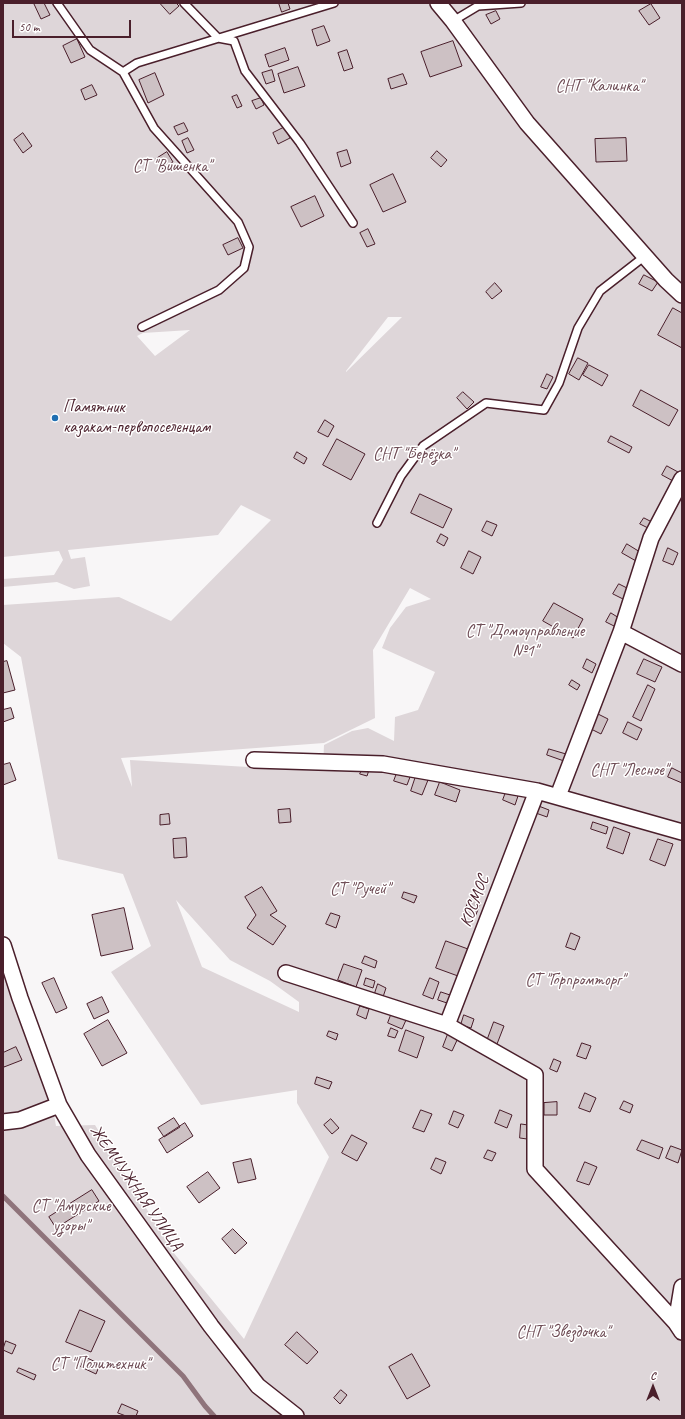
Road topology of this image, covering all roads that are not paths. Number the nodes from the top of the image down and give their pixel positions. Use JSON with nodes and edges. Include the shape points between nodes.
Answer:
{"nodes":[{"id":1,"x":57,"y":3,"type":"edge"},
{"id":2,"x":184,"y":3,"type":"edge"},
{"id":3,"x":334,"y":3,"type":"edge"},
{"id":4,"x":438,"y":3,"type":"edge"},
{"id":5,"x":521,"y":3,"type":"edge"},
{"id":6,"x":453,"y":21,"type":"junction"},
{"id":7,"x":218,"y":38,"type":"junction"},
{"id":8,"x":123,"y":72,"type":"junction"},
{"id":9,"x":353,"y":223,"type":"dead end"},
{"id":10,"x":645,"y":256,"type":"junction"},
{"id":11,"x":682,"y":295,"type":"edge"},
{"id":12,"x":142,"y":327,"type":"dead end"},
{"id":13,"x":682,"y":479,"type":"edge"},
{"id":14,"x":378,"y":523,"type":"dead end"},
{"id":15,"x":621,"y":632,"type":"junction"},
{"id":16,"x":682,"y":664,"type":"edge"},
{"id":17,"x":254,"y":760,"type":"dead end"},
{"id":18,"x":537,"y":791,"type":"junction"},
{"id":19,"x":558,"y":796,"type":"junction"},
{"id":20,"x":682,"y":832,"type":"edge"},
{"id":21,"x":3,"y":946,"type":"edge"},
{"id":22,"x":286,"y":973,"type":"dead end"},
{"id":23,"x":447,"y":1025,"type":"junction"},
{"id":24,"x":59,"y":1105,"type":"junction"},
{"id":25,"x":3,"y":1122,"type":"edge"},
{"id":26,"x":682,"y":1287,"type":"edge"},
{"id":27,"x":679,"y":1327,"type":"edge"},
{"id":28,"x":296,"y":1416,"type":"edge"}],
"edges":[{"from":1,"to":8,"type":"lane","via":[[90,50]]},
{"from":2,"to":7,"type":"lane"},
{"from":3,"to":7,"type":"lane"},
{"from":4,"to":6,"type":"street"},
{"from":5,"to":6,"type":"lane","via":[[478,6]]},
{"from":6,"to":10,"type":"street","via":[[527,123]]},
{"from":7,"to":8,"type":"lane","via":[[137,63]]},
{"from":7,"to":9,"type":"lane","via":[[234,41],[245,71],[300,144]]},
{"from":8,"to":12,"type":"lane","via":[[154,128],[238,222],[249,247],[244,268],[219,290]]},
{"from":10,"to":11,"type":"street"},
{"from":10,"to":14,"type":"lane","via":[[600,291],[578,328],[559,383],[544,410],[486,403],[461,420],[423,446],[401,476]]},
{"from":13,"to":15,"type":"street","via":[[651,538]]},
{"from":15,"to":16,"type":"street"},
{"from":15,"to":19,"type":"street"},
{"from":17,"to":18,"type":"street","via":[[383,764]]},
{"from":18,"to":19,"type":"street"},
{"from":18,"to":23,"type":"street","name":"КОСМОС"},
{"from":19,"to":20,"type":"street"},
{"from":21,"to":24,"type":"street","name":"ЖЕМЧУЖНАЯ УЛИЦА"},
{"from":22,"to":23,"type":"street"},
{"from":23,"to":27,"type":"street","via":[[535,1075],[535,1169]]},
{"from":24,"to":25,"type":"street","via":[[20,1120]]},
{"from":24,"to":28,"type":"street","name":"ЖЕМЧУЖНАЯ УЛИЦА","via":[[88,1156],[211,1326],[258,1386]]},
{"from":26,"to":27,"type":"street"}]}
